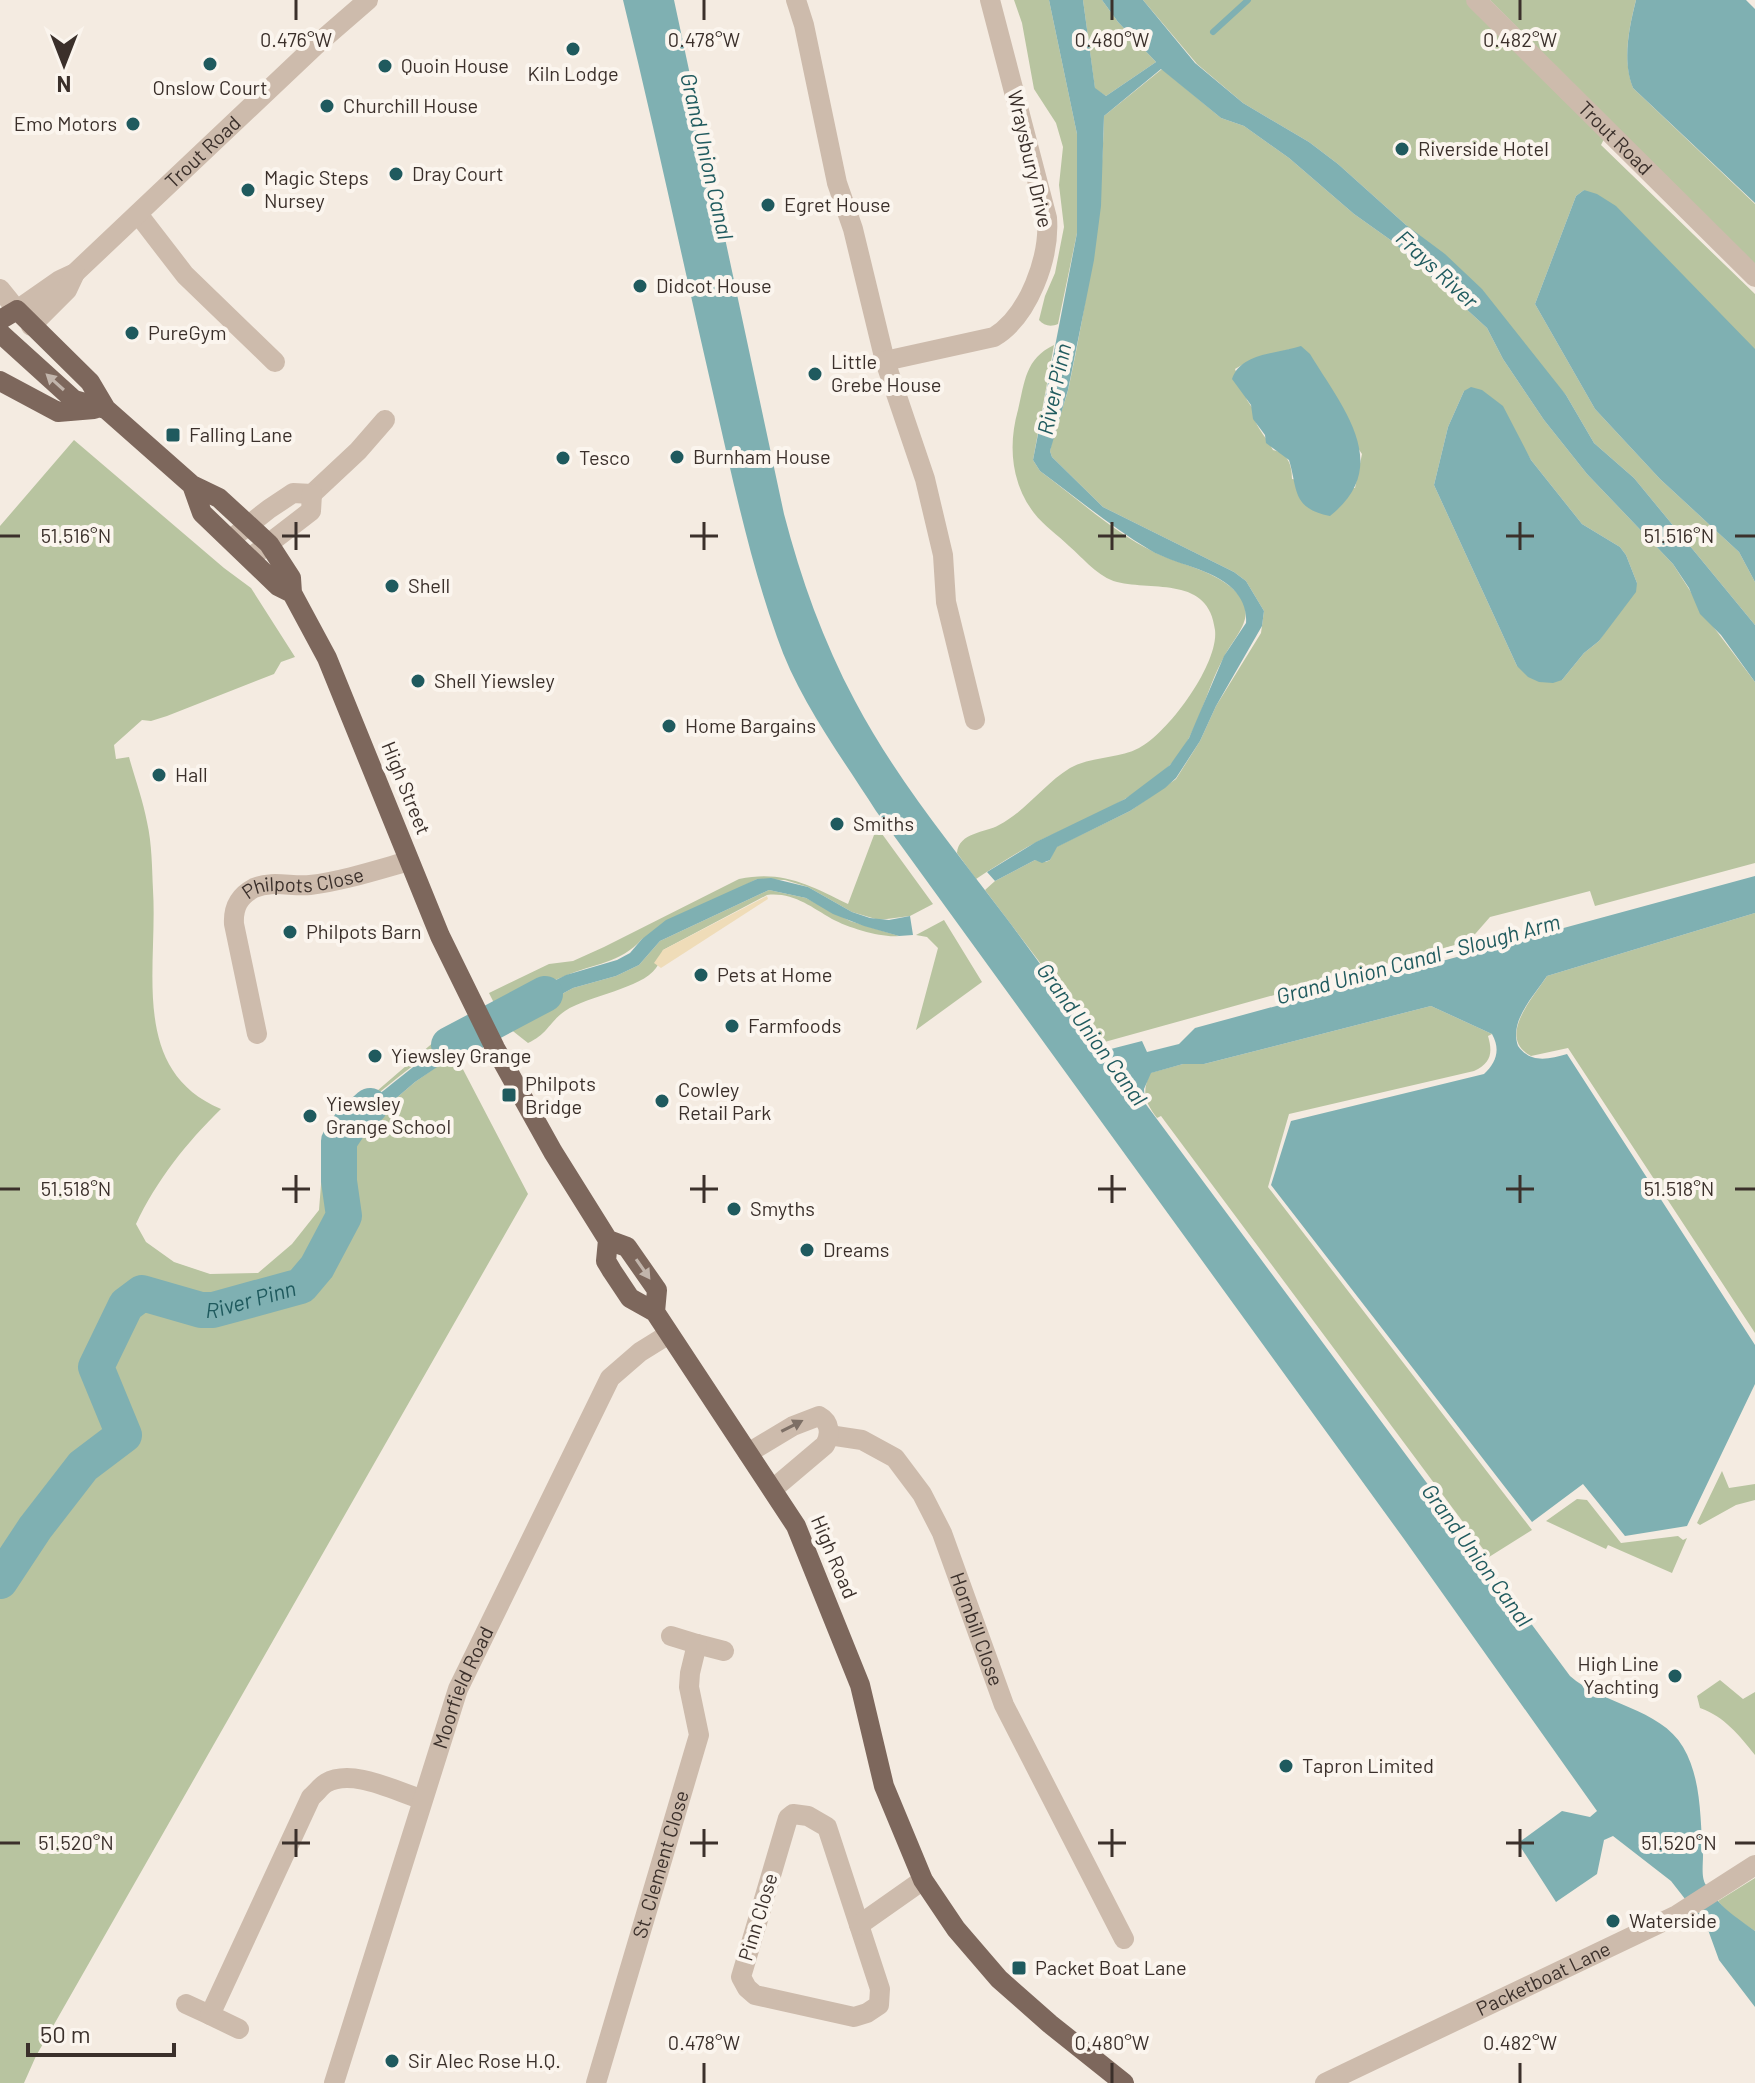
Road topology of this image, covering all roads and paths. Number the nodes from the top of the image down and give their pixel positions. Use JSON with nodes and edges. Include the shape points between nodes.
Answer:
{"nodes":[{"id":1,"x":368,"y":0,"type":"edge"},
{"id":2,"x":796,"y":0,"type":"edge"},
{"id":3,"x":990,"y":0,"type":"edge"},
{"id":4,"x":1476,"y":0,"type":"edge"},
{"id":5,"x":138,"y":214,"type":"junction"},
{"id":6,"x":75,"y":273,"type":"junction"},
{"id":7,"x":1755,"y":277,"type":"edge"},
{"id":8,"x":0,"y":289,"type":"edge"},
{"id":9,"x":8,"y":315,"type":"edge"},
{"id":10,"x":31,"y":326,"type":"junction"},
{"id":11,"x":4,"y":343,"type":"edge"},
{"id":12,"x":885,"y":361,"type":"junction"},
{"id":13,"x":275,"y":362,"type":"dead end"},
{"id":14,"x":0,"y":381,"type":"edge"},
{"id":15,"x":106,"y":409,"type":"junction"},
{"id":16,"x":385,"y":420,"type":"dead end"},
{"id":17,"x":192,"y":485,"type":"junction"},
{"id":18,"x":312,"y":494,"type":"junction"},
{"id":19,"x":250,"y":524,"type":"junction"},
{"id":20,"x":231,"y":539,"type":"junction"},
{"id":21,"x":269,"y":544,"type":"junction"},
{"id":22,"x":250,"y":558,"type":"junction"},
{"id":23,"x":292,"y":593,"type":"junction"},
{"id":24,"x":975,"y":720,"type":"dead end"},
{"id":25,"x":409,"y":861,"type":"junction"},
{"id":26,"x":257,"y":1034,"type":"dead end"},
{"id":27,"x":655,"y":1312,"type":"joint"},
{"id":28,"x":669,"y":1334,"type":"junction"},
{"id":29,"x":829,"y":1435,"type":"junction"},
{"id":30,"x":748,"y":1453,"type":"junction"},
{"id":31,"x":773,"y":1489,"type":"junction"},
{"id":32,"x":671,"y":1636,"type":"dead end"},
{"id":33,"x":697,"y":1644,"type":"junction"},
{"id":34,"x":724,"y":1651,"type":"dead end"},
{"id":35,"x":421,"y":1799,"type":"junction"},
{"id":36,"x":1755,"y":1865,"type":"edge"},
{"id":37,"x":923,"y":1880,"type":"junction"},
{"id":38,"x":859,"y":1925,"type":"junction"},
{"id":39,"x":1124,"y":1939,"type":"dead end"},
{"id":40,"x":186,"y":2004,"type":"dead end"},
{"id":41,"x":210,"y":2015,"type":"junction"},
{"id":42,"x":239,"y":2029,"type":"dead end"},
{"id":43,"x":334,"y":2083,"type":"edge"},
{"id":44,"x":596,"y":2083,"type":"edge"},
{"id":45,"x":1124,"y":2083,"type":"edge"},
{"id":46,"x":1325,"y":2083,"type":"edge"}],
"edges":[{"from":1,"to":5,"type":"street","name":"Trout Road"},
{"from":2,"to":12,"type":"street"},
{"from":3,"to":12,"type":"street","name":"Wraysbury Drive","via":[[1047,218],[1042,264],[1022,308],[994,337]]},
{"from":4,"to":7,"type":"street","name":"Trout Road"},
{"from":5,"to":6,"type":"street","name":"Trout Road"},
{"from":5,"to":13,"type":"street","via":[[185,275]]},
{"from":6,"to":9,"type":"street"},
{"from":6,"to":10,"type":"street","via":[[67,290]]},
{"from":8,"to":9,"type":"street","name":"High Street"},
{"from":9,"to":10,"type":"main road","name":"High Street"},
{"from":10,"to":11,"type":"main road"},
{"from":10,"to":15,"type":"main road","name":"High Street","via":[[90,382]]},
{"from":15,"to":11,"type":"main road","name":"High Street","one_way":true,"via":[[74,400]]},
{"from":12,"to":24,"type":"street","via":[[925,479],[943,555],[946,602]]},
{"from":14,"to":15,"type":"main road","via":[[58,412]]},
{"from":15,"to":17,"type":"main road","name":"High Street"},
{"from":16,"to":18,"type":"street"},
{"from":17,"to":19,"type":"main road","name":"High Street","via":[[219,498]]},
{"from":17,"to":20,"type":"main road","name":"High Street","via":[[202,513]]},
{"from":18,"to":19,"type":"street","via":[[293,493]]},
{"from":18,"to":21,"type":"street","via":[[311,511]]},
{"from":19,"to":20,"type":"street"},
{"from":19,"to":21,"type":"main road","name":"High Street"},
{"from":20,"to":22,"type":"main road","name":"High Street"},
{"from":21,"to":22,"type":"street"},
{"from":21,"to":23,"type":"main road","name":"High Street","via":[[291,578]]},
{"from":22,"to":23,"type":"main road","name":"High Street"},
{"from":23,"to":25,"type":"main road","name":"High Street","via":[[327,658]]},
{"from":25,"to":26,"type":"street","name":"Philpots Close","via":[[311,885],[258,886],[241,896],[234,924]]},
{"from":25,"to":27,"type":"main road","name":"High Street","via":[[493,1045],[608,1240],[606,1261],[630,1298]]},
{"from":27,"to":28,"type":"main road","name":"High Road"},
{"from":28,"to":30,"type":"main road","name":"High Road"},
{"from":28,"to":35,"type":"street","name":"Moorfield Road","via":[[610,1378],[468,1666]]},
{"from":30,"to":29,"type":"street","name":"Hornbill Close","one_way":true,"via":[[813,1417],[825,1420]]},
{"from":29,"to":31,"type":"street","via":[[818,1454]]},
{"from":29,"to":39,"type":"street","name":"Hornbill Close","via":[[862,1440],[895,1458],[922,1494],[942,1533],[1004,1705]]},
{"from":30,"to":31,"type":"main road","name":"High Road"},
{"from":31,"to":37,"type":"main road","name":"High Road","via":[[796,1526],[839,1629],[860,1685],[884,1786]]},
{"from":32,"to":33,"type":"street"},
{"from":33,"to":34,"type":"street"},
{"from":33,"to":44,"type":"street","name":"St. Clement Close","via":[[689,1687],[699,1735]]},
{"from":35,"to":41,"type":"street","via":[[340,1778],[311,1797]]},
{"from":35,"to":43,"type":"street","name":"Moorfield Road"},
{"from":36,"to":46,"type":"street","name":"Packetboat Lane","via":[[1677,1915]]},
{"from":37,"to":38,"type":"street"},
{"from":37,"to":45,"type":"main road","name":"High Road","via":[[999,1979]]},
{"from":38,"to":38,"type":"street","name":"Pinn Close","via":[[880,1989],[879,2005],[867,2013],[854,2017],[755,1995],[747,1988],[743,1966],[793,1814],[827,1827]]},
{"from":40,"to":41,"type":"street"},
{"from":41,"to":42,"type":"street"}]}
